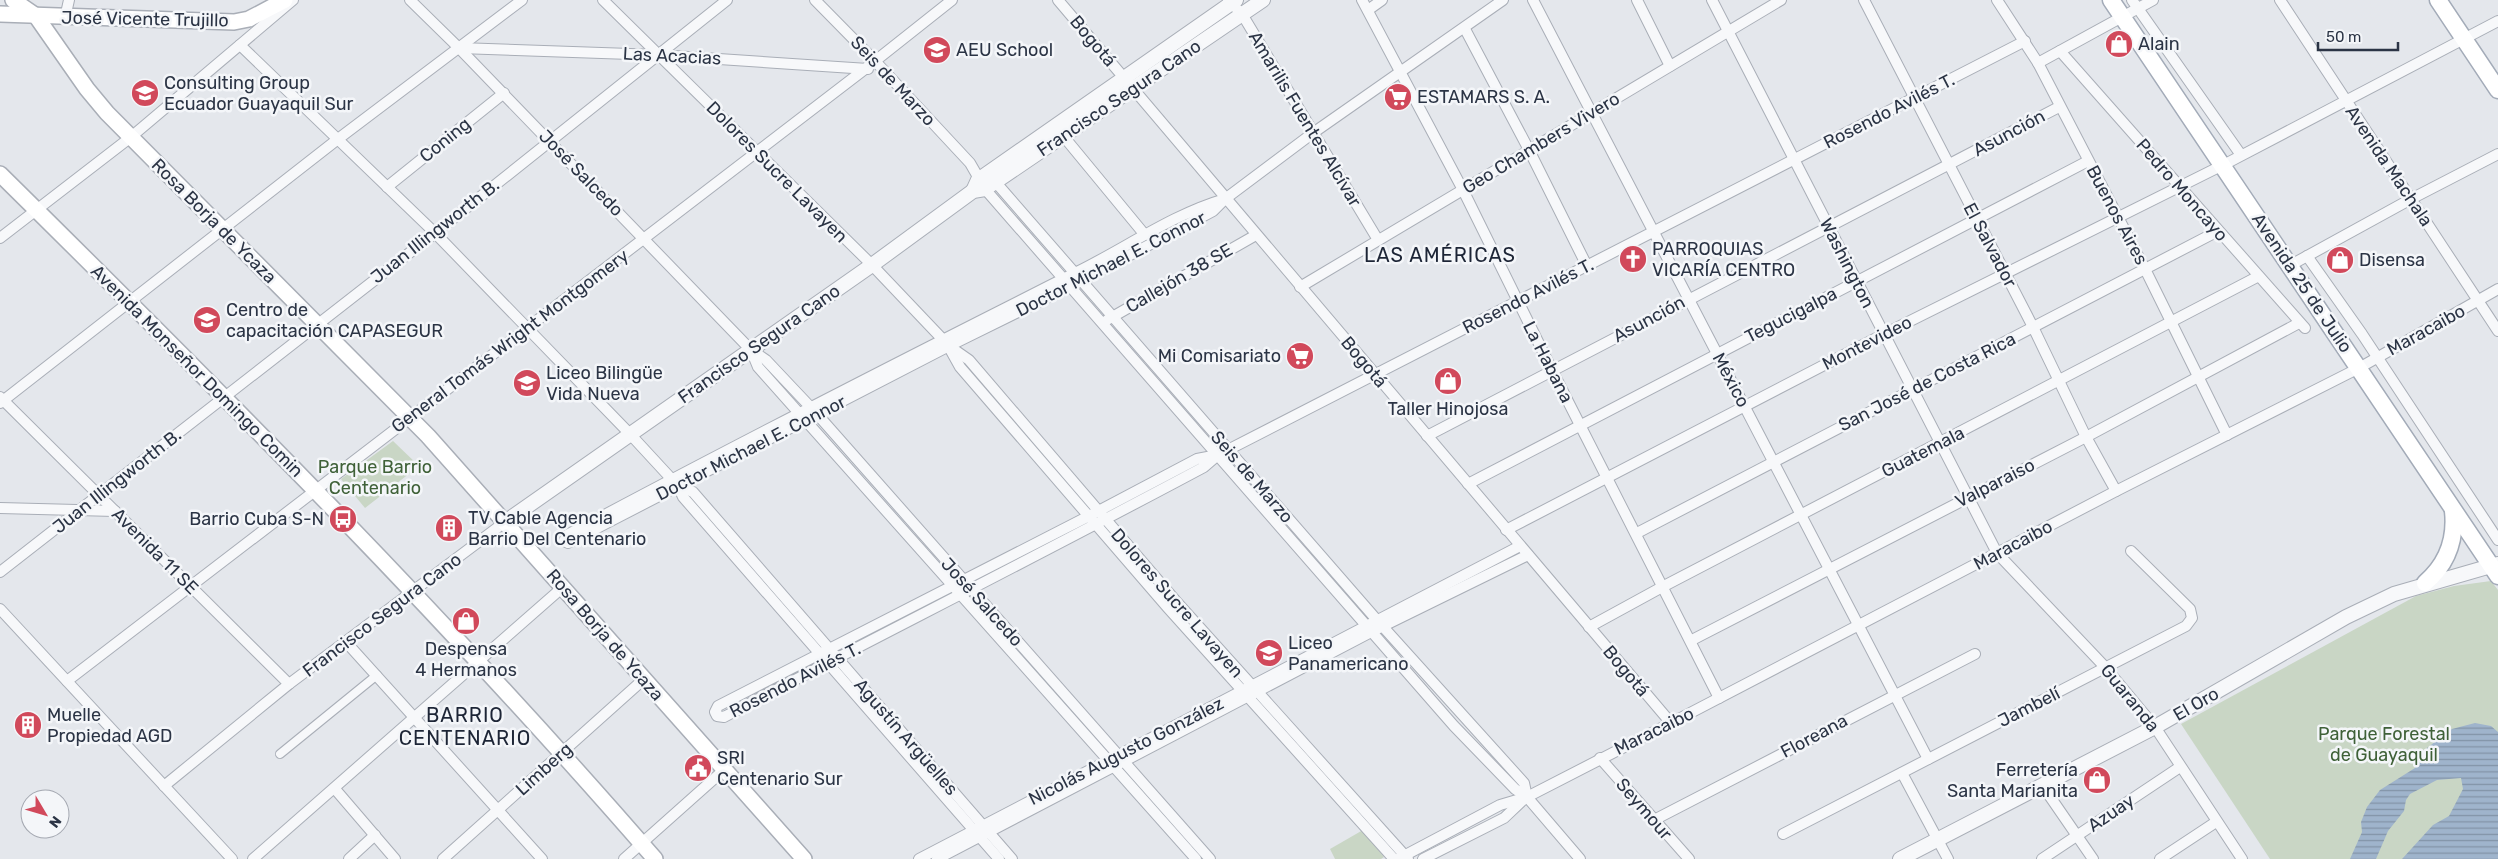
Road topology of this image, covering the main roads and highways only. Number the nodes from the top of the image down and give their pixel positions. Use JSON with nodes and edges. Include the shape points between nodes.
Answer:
{"nodes":[{"id":1,"x":13,"y":0,"type":"edge"},
{"id":2,"x":285,"y":0,"type":"edge"},
{"id":3,"x":2110,"y":0,"type":"edge"},
{"id":4,"x":2438,"y":0,"type":"edge"},
{"id":5,"x":0,"y":14,"type":"edge"},
{"id":6,"x":36,"y":16,"type":"junction"},
{"id":7,"x":2498,"y":90,"type":"edge"},
{"id":8,"x":0,"y":174,"type":"edge"},
{"id":9,"x":2453,"y":510,"type":"junction"},
{"id":10,"x":2496,"y":569,"type":"edge"},
{"id":11,"x":2425,"y":583,"type":"road end"},
{"id":12,"x":655,"y":859,"type":"edge"},
{"id":13,"x":804,"y":859,"type":"edge"}],
"edges":[{"from":1,"to":6,"type":"main road","name":"Rosa Borja de Ycaza"},
{"from":2,"to":6,"type":"main road","name":"José Vicente Trujillo","via":[[249,19],[234,22]]},
{"from":3,"to":9,"type":"main road","name":"Avenida 25 de Julio","via":[[2226,163],[2289,266]]},
{"from":4,"to":7,"type":"main road"},
{"from":5,"to":6,"type":"main road","name":"José Vicente Trujillo"},
{"from":6,"to":13,"type":"main road","name":"Rosa Borja de Ycaza","via":[[87,89],[505,522]]},
{"from":8,"to":12,"type":"main road","name":"Avenida Monseñor Domingo Comin","via":[[316,490]]},
{"from":9,"to":10,"type":"main road","name":"Avenida 25 de Julio"},
{"from":9,"to":11,"type":"main road","via":[[2454,531],[2449,551]]}]}
